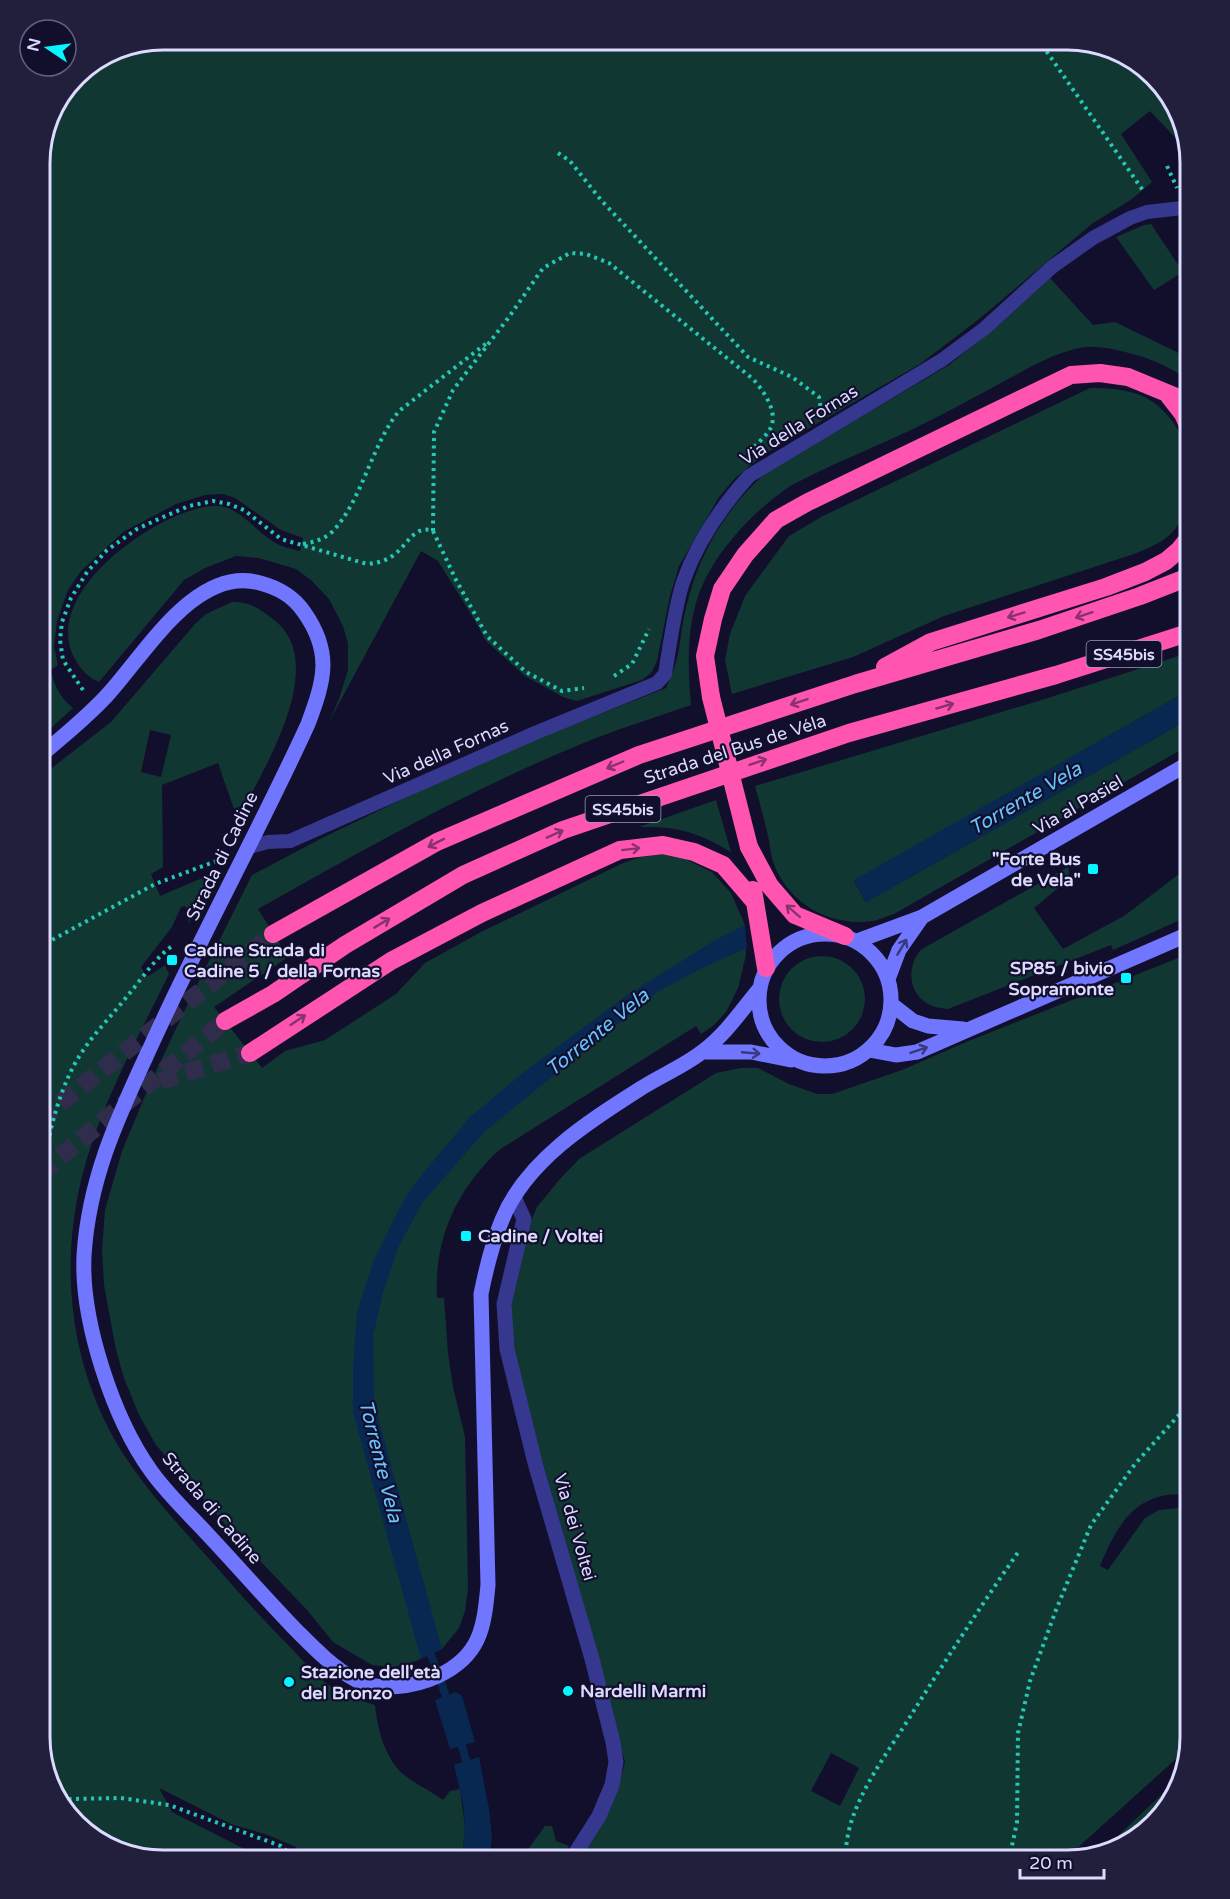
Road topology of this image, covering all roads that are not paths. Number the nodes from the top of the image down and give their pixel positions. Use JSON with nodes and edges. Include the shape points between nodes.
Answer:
{"nodes":[{"id":1,"x":1180,"y":208,"type":"edge"},
{"id":2,"x":1169,"y":396,"type":"junction"},
{"id":3,"x":1180,"y":400,"type":"edge"},
{"id":4,"x":1180,"y":410,"type":"edge"},
{"id":5,"x":1180,"y":549,"type":"edge"},
{"id":6,"x":1180,"y":580,"type":"edge"},
{"id":7,"x":1180,"y":636,"type":"edge"},
{"id":8,"x":855,"y":684,"type":"junction"},
{"id":9,"x":50,"y":747,"type":"edge"},
{"id":10,"x":1180,"y":768,"type":"edge"},
{"id":11,"x":249,"y":847,"type":"junction"},
{"id":12,"x":749,"y":847,"type":"junction"},
{"id":13,"x":754,"y":901,"type":"junction"},
{"id":14,"x":922,"y":917,"type":"junction"},
{"id":15,"x":273,"y":934,"type":"tunnel mouth"},
{"id":16,"x":1180,"y":938,"type":"edge"},
{"id":17,"x":851,"y":939,"type":"junction"},
{"id":18,"x":766,"y":968,"type":"junction"},
{"id":19,"x":888,"y":979,"type":"junction"},
{"id":20,"x":760,"y":988,"type":"junction"},
{"id":21,"x":891,"y":1004,"type":"junction"},
{"id":22,"x":225,"y":1021,"type":"tunnel mouth"},
{"id":23,"x":966,"y":1030,"type":"junction"},
{"id":24,"x":869,"y":1050,"type":"junction"},
{"id":25,"x":702,"y":1052,"type":"junction"},
{"id":26,"x":250,"y":1053,"type":"tunnel mouth"},
{"id":27,"x":798,"y":1061,"type":"junction"},
{"id":28,"x":514,"y":1197,"type":"junction"},
{"id":29,"x":578,"y":1849,"type":"edge"}],
"edges":[{"from":1,"to":11,"type":"lane","name":"Via della Fornas","via":[[1130,218],[1093,238],[1052,267],[985,328],[942,360],[749,476],[727,500],[696,551],[683,583],[665,674],[657,683],[290,841]]},
{"from":2,"to":3,"type":"highway"},
{"from":2,"to":4,"type":"highway"},
{"from":2,"to":12,"type":"highway","bridge":true,"via":[[1128,377],[1071,375],[776,520],[722,589],[705,656],[711,697]]},
{"from":5,"to":8,"type":"highway","one_way":true,"via":[[1145,572],[1106,587],[930,642]]},
{"from":6,"to":8,"type":"highway","name":"Strada del Bus de Véla","number":"SS45bis","one_way":true,"via":[[1039,630]]},
{"from":22,"to":7,"type":"highway","name":"Strada del Bus de Véla","number":"SS45bis","one_way":true,"via":[[463,875],[564,830],[849,733]]},
{"from":8,"to":15,"type":"highway","name":"Strada del Bus de Véla","number":"SS45bis","one_way":true,"via":[[639,755],[437,842]]},
{"from":9,"to":11,"type":"street","name":"Strada di Cadine","via":[[95,708],[182,608],[203,592],[226,582],[249,580],[276,587],[296,601],[320,638],[323,677],[308,724]]},
{"from":10,"to":14,"type":"street","name":"Via al Pasiel"},
{"from":11,"to":28,"type":"street","name":"Strada di Cadine","via":[[115,1122],[90,1203],[84,1259],[88,1311],[100,1360],[122,1420],[151,1471],[325,1659],[358,1681],[410,1686],[448,1671],[474,1647],[486,1613],[481,1294],[502,1219]]},
{"from":12,"to":13,"type":"highway"},
{"from":17,"to":12,"type":"highway","one_way":true,"via":[[795,915],[770,886]]},
{"from":13,"to":18,"type":"highway"},
{"from":26,"to":13,"type":"highway","one_way":true,"via":[[391,961],[482,913],[620,850],[663,844],[694,852],[723,865]]},
{"from":14,"to":17,"type":"street","name":"Via al Pasiel"},
{"from":19,"to":14,"type":"street","name":"Via al Pasiel","one_way":true,"via":[[899,950]]},
{"from":16,"to":23,"type":"street"},
{"from":17,"to":18,"type":"street","via":[[829,933],[810,935],[777,953]]},
{"from":17,"to":19,"type":"street","via":[[865,944]]},
{"from":18,"to":20,"type":"street"},
{"from":19,"to":21,"type":"street"},
{"from":20,"to":25,"type":"street","name":"Strada di Cadine"},
{"from":20,"to":27,"type":"street","via":[[763,1024],[784,1053]]},
{"from":21,"to":23,"type":"street","via":[[913,1021]]},
{"from":21,"to":24,"type":"street","via":[[880,1038]]},
{"from":24,"to":23,"type":"street","one_way":true,"via":[[896,1055],[917,1052]]},
{"from":24,"to":27,"type":"street","via":[[840,1065]]},
{"from":25,"to":27,"type":"street","one_way":true,"via":[[751,1052]]},
{"from":25,"to":28,"type":"street","name":"Strada di Cadine","via":[[590,1121],[529,1176]]},
{"from":28,"to":29,"type":"street","name":"Via dei Voltei","via":[[524,1219],[504,1304],[507,1349],[592,1659],[616,1762],[612,1785],[599,1816]]}]}
